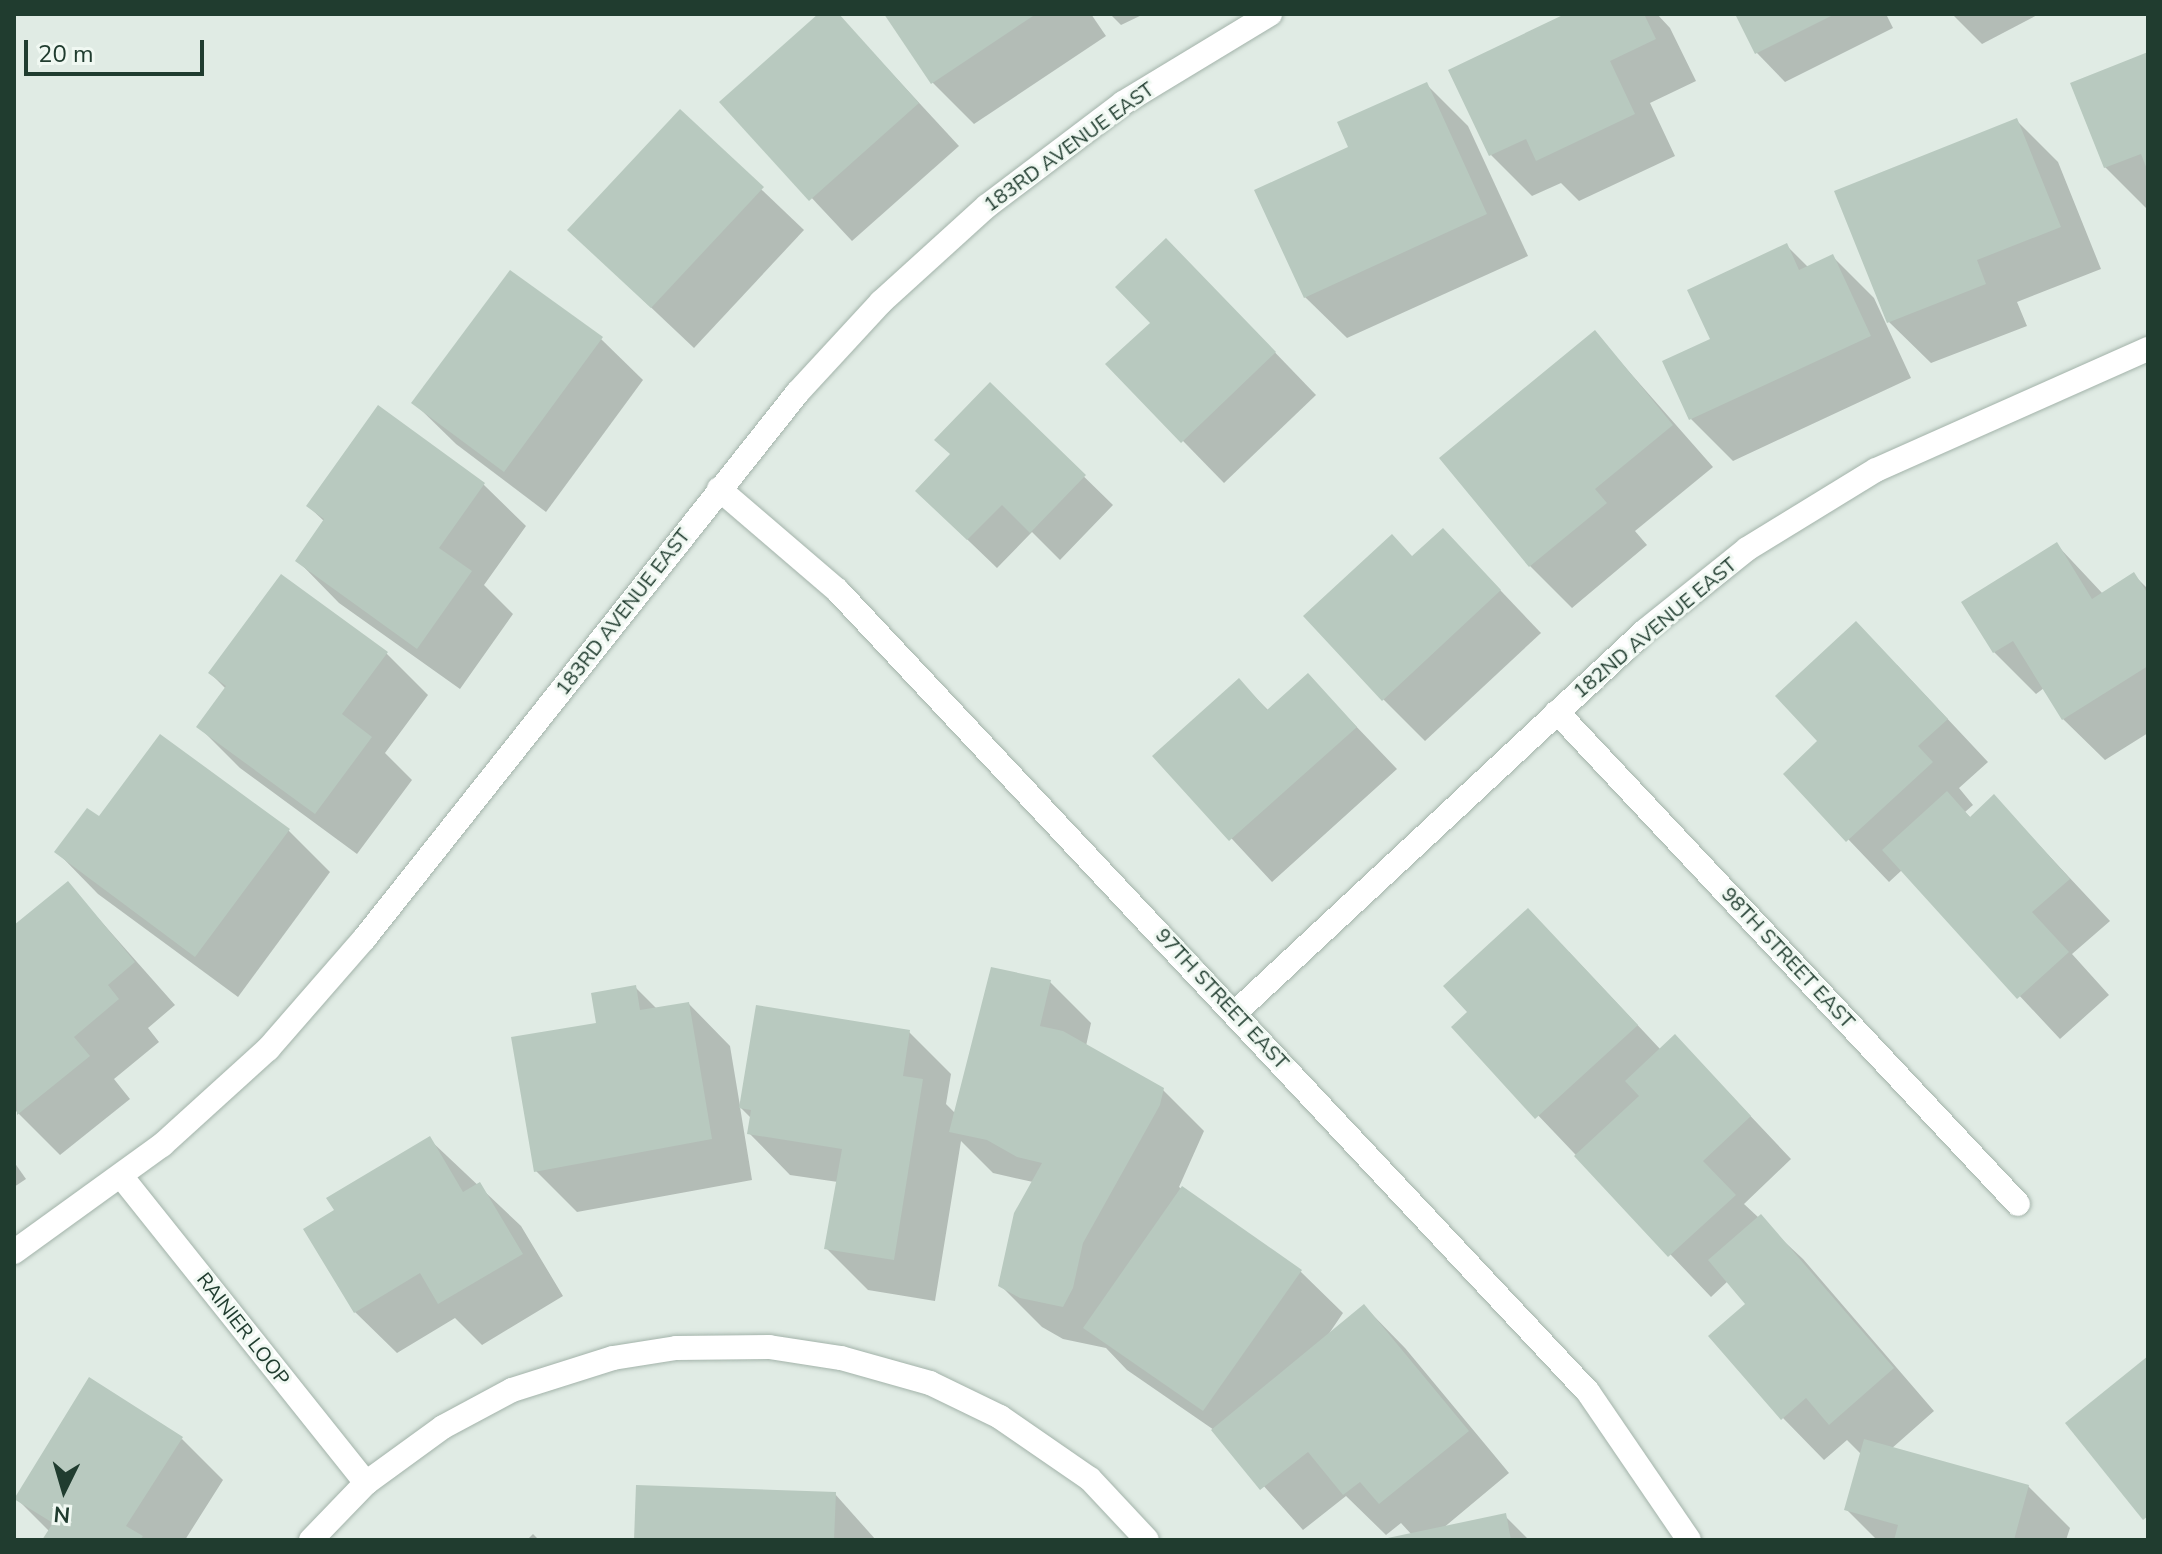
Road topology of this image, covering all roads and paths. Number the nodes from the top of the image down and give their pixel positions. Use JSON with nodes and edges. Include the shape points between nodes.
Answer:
{"nodes":[{"id":1,"x":1270,"y":14,"type":"edge"},
{"id":2,"x":2148,"y":349,"type":"edge"},
{"id":3,"x":719,"y":489,"type":"junction"},
{"id":4,"x":1557,"y":712,"type":"junction"},
{"id":5,"x":1235,"y":1013,"type":"junction"},
{"id":6,"x":121,"y":1176,"type":"junction"},
{"id":7,"x":2018,"y":1204,"type":"dead end"},
{"id":8,"x":14,"y":1252,"type":"edge"},
{"id":9,"x":366,"y":1483,"type":"junction"},
{"id":10,"x":311,"y":1540,"type":"edge"},
{"id":11,"x":1147,"y":1540,"type":"edge"},
{"id":12,"x":1689,"y":1540,"type":"edge"}],
"edges":[{"from":1,"to":3,"type":"street","name":"183RD AVENUE EAST","via":[[1123,103],[987,206],[881,302]]},
{"from":2,"to":4,"type":"street","name":"182ND AVENUE EAST","via":[[1876,470],[1747,549],[1646,630]]},
{"from":3,"to":5,"type":"street","name":"97TH STREET EAST","via":[[837,590]]},
{"from":3,"to":6,"type":"street","name":"183RD AVENUE EAST","via":[[355,950],[268,1049]]},
{"from":4,"to":5,"type":"street","name":"182ND AVENUE EAST"},
{"from":4,"to":7,"type":"street","name":"98TH STREET EAST"},
{"from":5,"to":12,"type":"street","name":"97TH STREET EAST","via":[[1588,1392]]},
{"from":6,"to":8,"type":"street","name":"183RD AVENUE EAST"},
{"from":6,"to":9,"type":"street","name":"RAINIER LOOP"},
{"from":9,"to":10,"type":"street"},
{"from":9,"to":11,"type":"street","via":[[443,1427],[512,1390],[613,1358],[676,1348],[769,1347],[841,1358],[930,1383],[1000,1417],[1090,1479]]}]}
